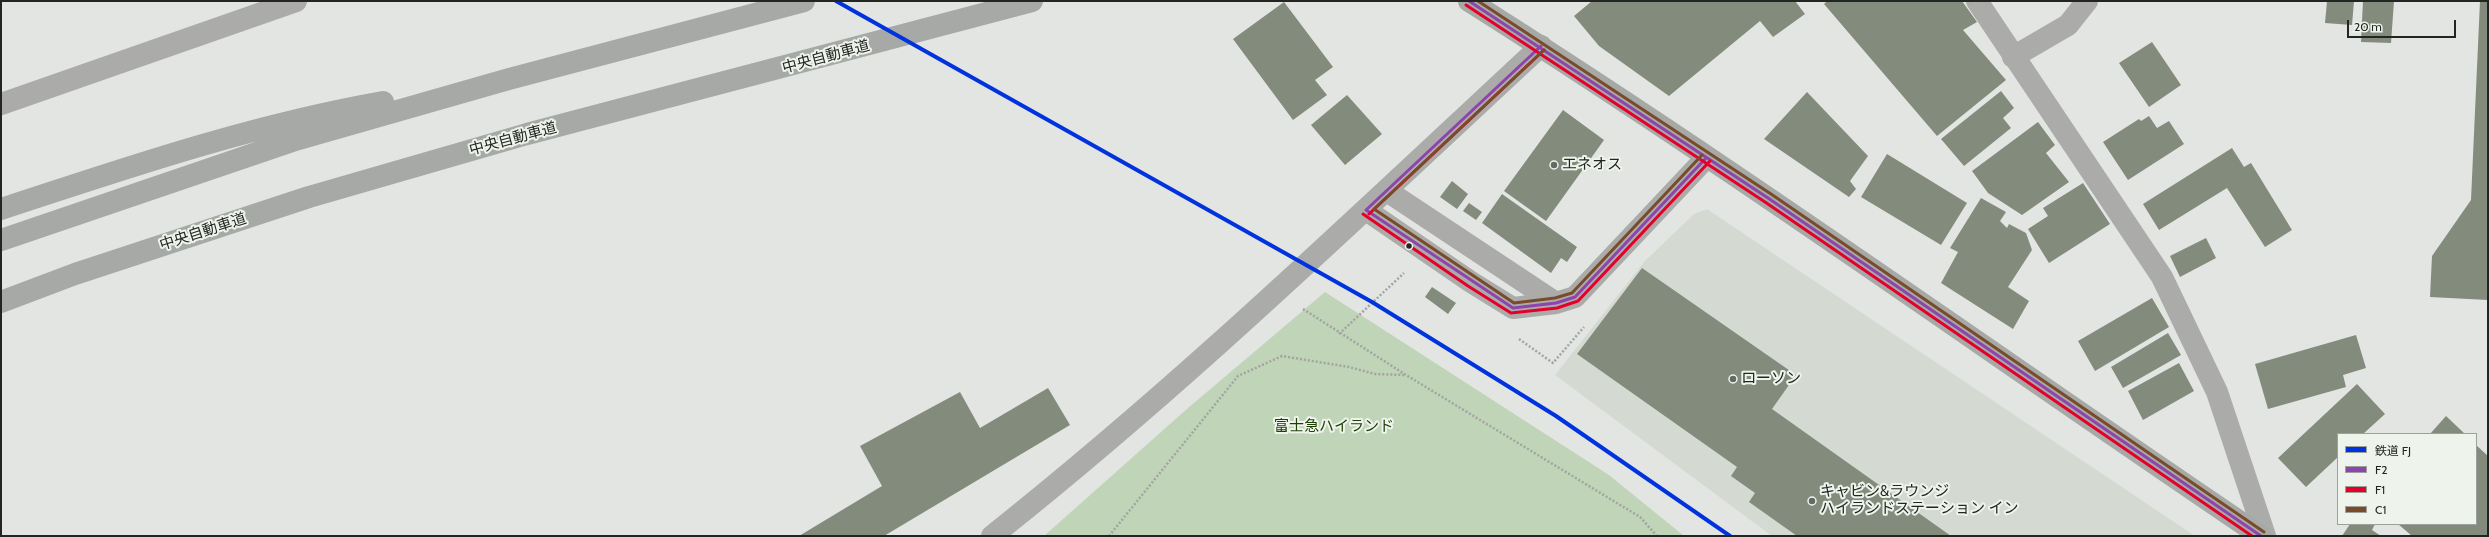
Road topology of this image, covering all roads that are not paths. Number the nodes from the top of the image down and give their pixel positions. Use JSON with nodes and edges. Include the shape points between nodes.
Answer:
{"nodes":[{"id":1,"x":296,"y":1,"type":"edge"},
{"id":2,"x":804,"y":1,"type":"edge"},
{"id":3,"x":1032,"y":1,"type":"edge"},
{"id":4,"x":1469,"y":1,"type":"edge"},
{"id":5,"x":1977,"y":1,"type":"edge"},
{"id":6,"x":2087,"y":1,"type":"edge"},
{"id":7,"x":1541,"y":46,"type":"junction"},
{"id":8,"x":2013,"y":57,"type":"junction"},
{"id":9,"x":509,"y":79,"type":"junction"},
{"id":10,"x":1,"y":104,"type":"edge"},
{"id":11,"x":1706,"y":158,"type":"junction"},
{"id":12,"x":1387,"y":191,"type":"junction"},
{"id":13,"x":1,"y":209,"type":"edge"},
{"id":14,"x":1366,"y":210,"type":"junction"},
{"id":15,"x":1,"y":240,"type":"edge"},
{"id":16,"x":1,"y":302,"type":"edge"},
{"id":17,"x":1556,"y":303,"type":"junction"},
{"id":18,"x":992,"y":536,"type":"edge"},
{"id":19,"x":2261,"y":536,"type":"edge"},
{"id":20,"x":2265,"y":536,"type":"edge"}],
"edges":[{"from":1,"to":10,"type":"street"},
{"from":2,"to":9,"type":"highway"},
{"from":3,"to":16,"type":"highway","name":"中央自動車道","via":[[809,62],[527,134],[309,197],[75,274]]},
{"from":4,"to":7,"type":"highway"},
{"from":5,"to":8,"type":"street"},
{"from":6,"to":8,"type":"street","via":[[2068,25]]},
{"from":7,"to":11,"type":"highway"},
{"from":7,"to":12,"type":"street"},
{"from":8,"to":20,"type":"street","via":[[2162,277],[2217,392]]},
{"from":9,"to":13,"type":"highway","via":[[339,110],[161,156]]},
{"from":9,"to":15,"type":"highway","via":[[292,140]]},
{"from":11,"to":17,"type":"street","via":[[1575,297]]},
{"from":11,"to":19,"type":"highway","via":[[1826,237]]},
{"from":12,"to":14,"type":"street"},
{"from":12,"to":17,"type":"street"},
{"from":14,"to":17,"type":"street","via":[[1513,308]]},
{"from":14,"to":18,"type":"street","via":[[1066,478]]}]}
